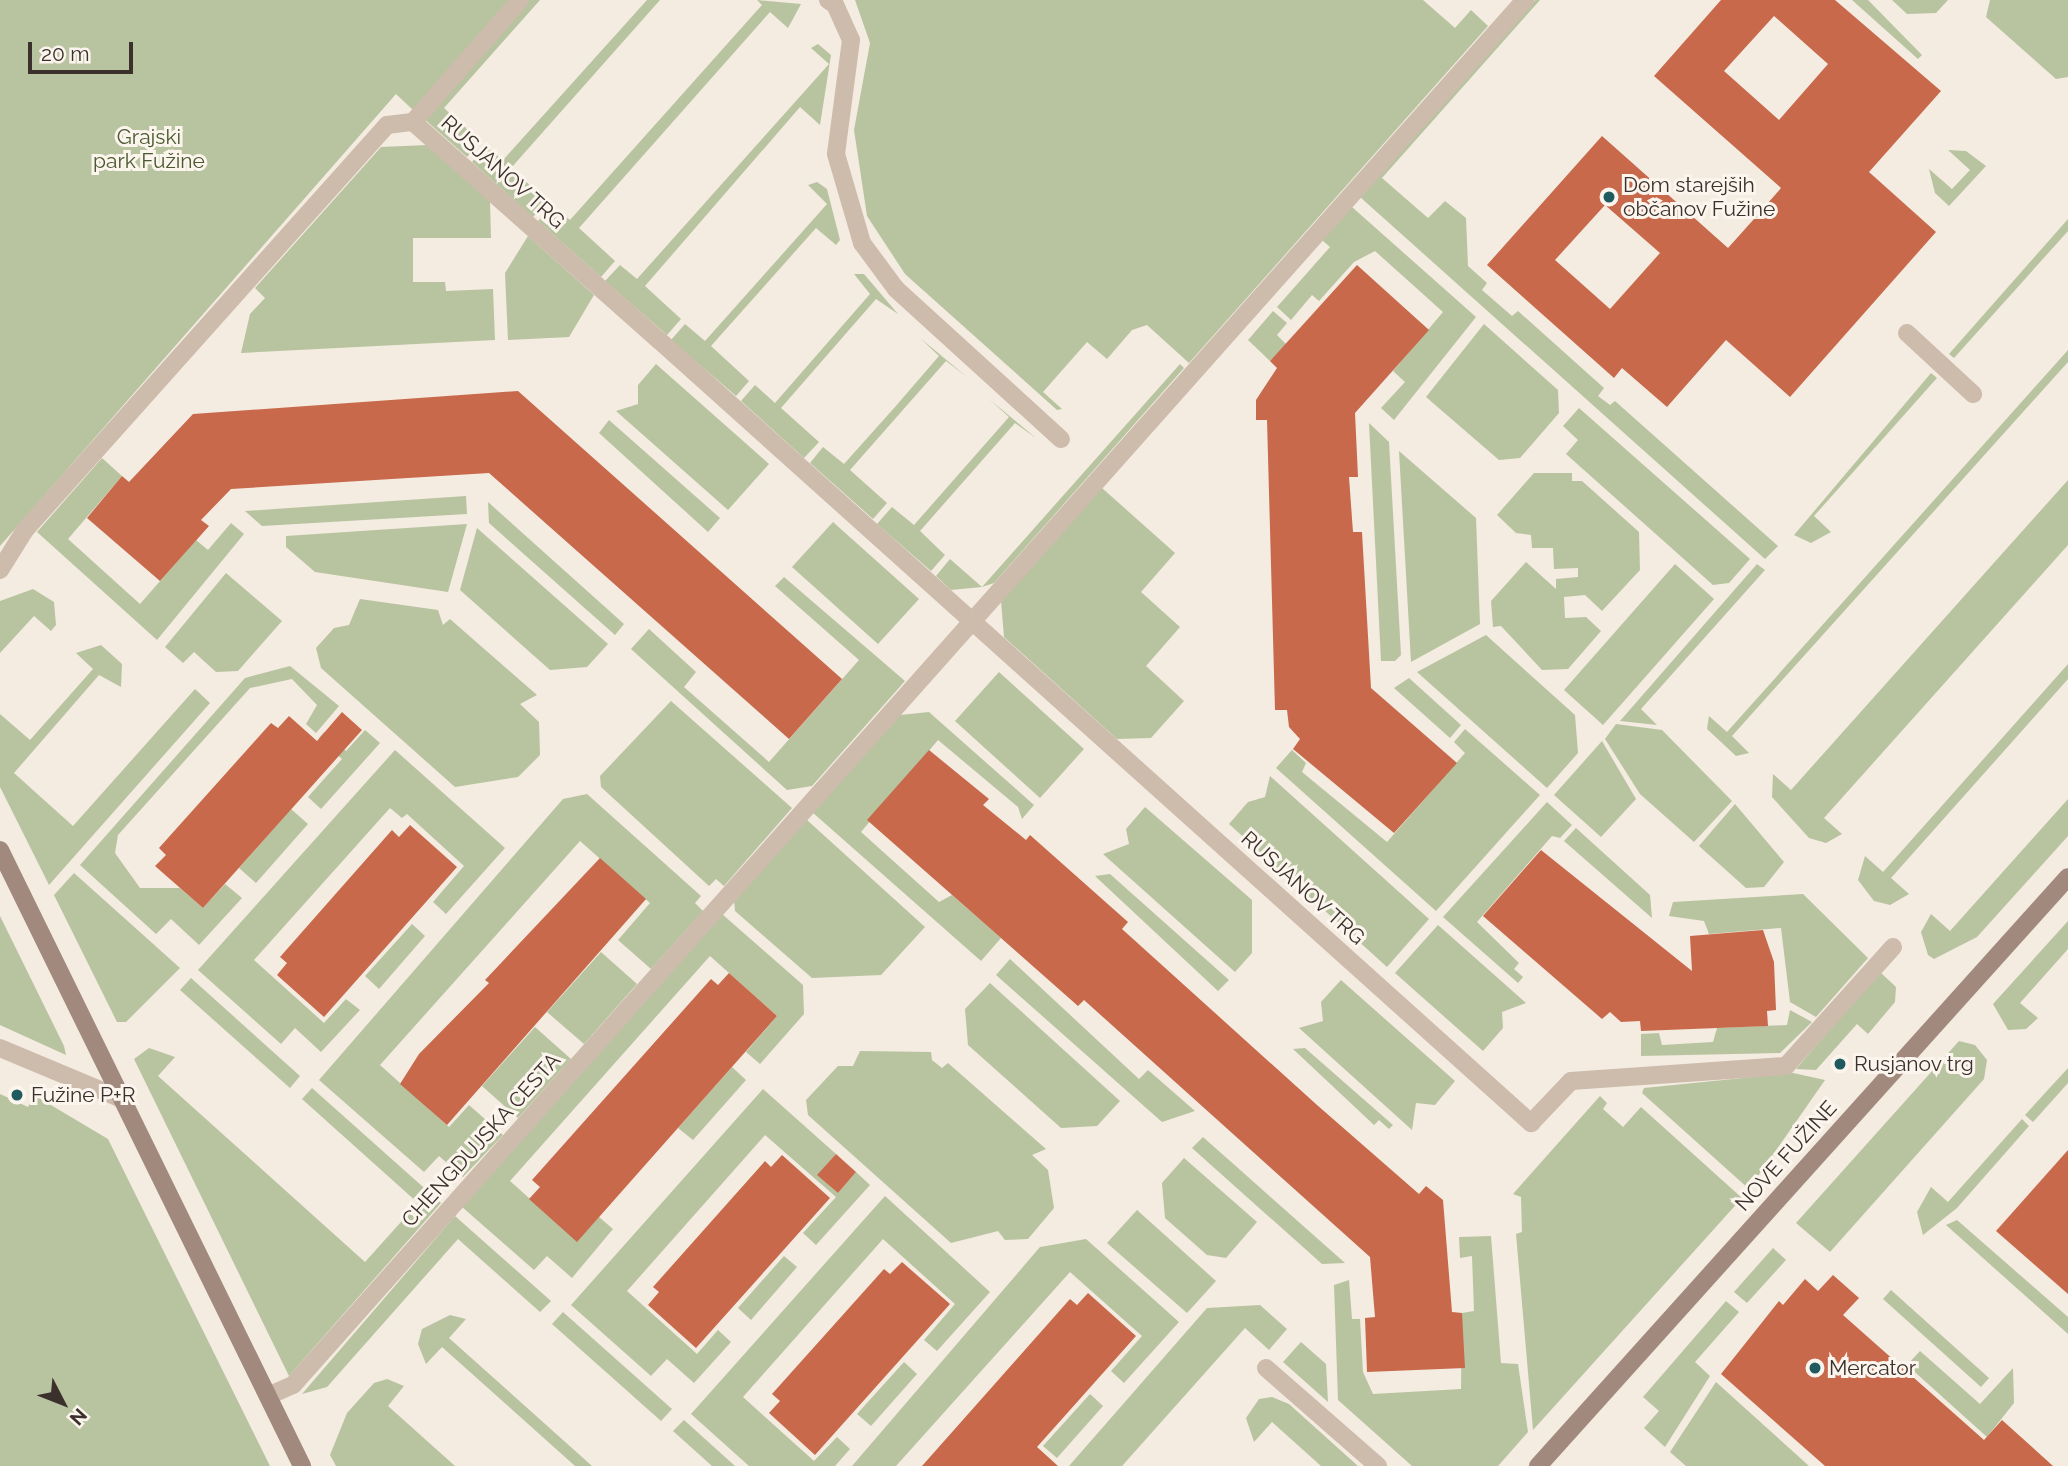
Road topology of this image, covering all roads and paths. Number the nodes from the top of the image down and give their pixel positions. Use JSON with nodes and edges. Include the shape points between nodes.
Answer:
{"nodes":[{"id":1,"x":520,"y":0,"type":"edge"},
{"id":2,"x":1525,"y":0,"type":"edge"},
{"id":3,"x":831,"y":1,"type":"edge"},
{"id":4,"x":413,"y":122,"type":"junction"},
{"id":5,"x":1907,"y":333,"type":"dead end"},
{"id":6,"x":1973,"y":394,"type":"dead end"},
{"id":7,"x":1061,"y":439,"type":"dead end"},
{"id":8,"x":0,"y":570,"type":"edge"},
{"id":9,"x":972,"y":622,"type":"junction"},
{"id":10,"x":0,"y":850,"type":"edge"},
{"id":11,"x":2068,"y":877,"type":"edge"},
{"id":12,"x":1894,"y":947,"type":"dead end"},
{"id":13,"x":0,"y":1048,"type":"edge"},
{"id":14,"x":122,"y":1099,"type":"junction"},
{"id":15,"x":1266,"y":1368,"type":"dead end"},
{"id":16,"x":268,"y":1396,"type":"junction"},
{"id":17,"x":302,"y":1466,"type":"edge"},
{"id":18,"x":1378,"y":1466,"type":"edge"},
{"id":19,"x":1538,"y":1466,"type":"edge"}],
"edges":[{"from":1,"to":4,"type":"street"},
{"from":2,"to":9,"type":"street"},
{"from":3,"to":7,"type":"street","via":[[851,40],[836,154],[862,243],[895,289]]},
{"from":4,"to":8,"type":"street","name":"RUSJANOV TRG","via":[[387,125],[25,530],[17,551]]},
{"from":4,"to":9,"type":"street","name":"RUSJANOV TRG"},
{"from":5,"to":6,"type":"street"},
{"from":9,"to":12,"type":"street","name":"RUSJANOV TRG","via":[[1531,1123],[1571,1081],[1786,1066]]},
{"from":9,"to":16,"type":"street","name":"CHENGDUJSKA CESTA","via":[[293,1385]]},
{"from":10,"to":14,"type":"street"},
{"from":11,"to":19,"type":"street","name":"NOVE FUŽINE"},
{"from":13,"to":14,"type":"street"},
{"from":14,"to":16,"type":"street"},
{"from":15,"to":18,"type":"street"},
{"from":16,"to":17,"type":"street"}]}
